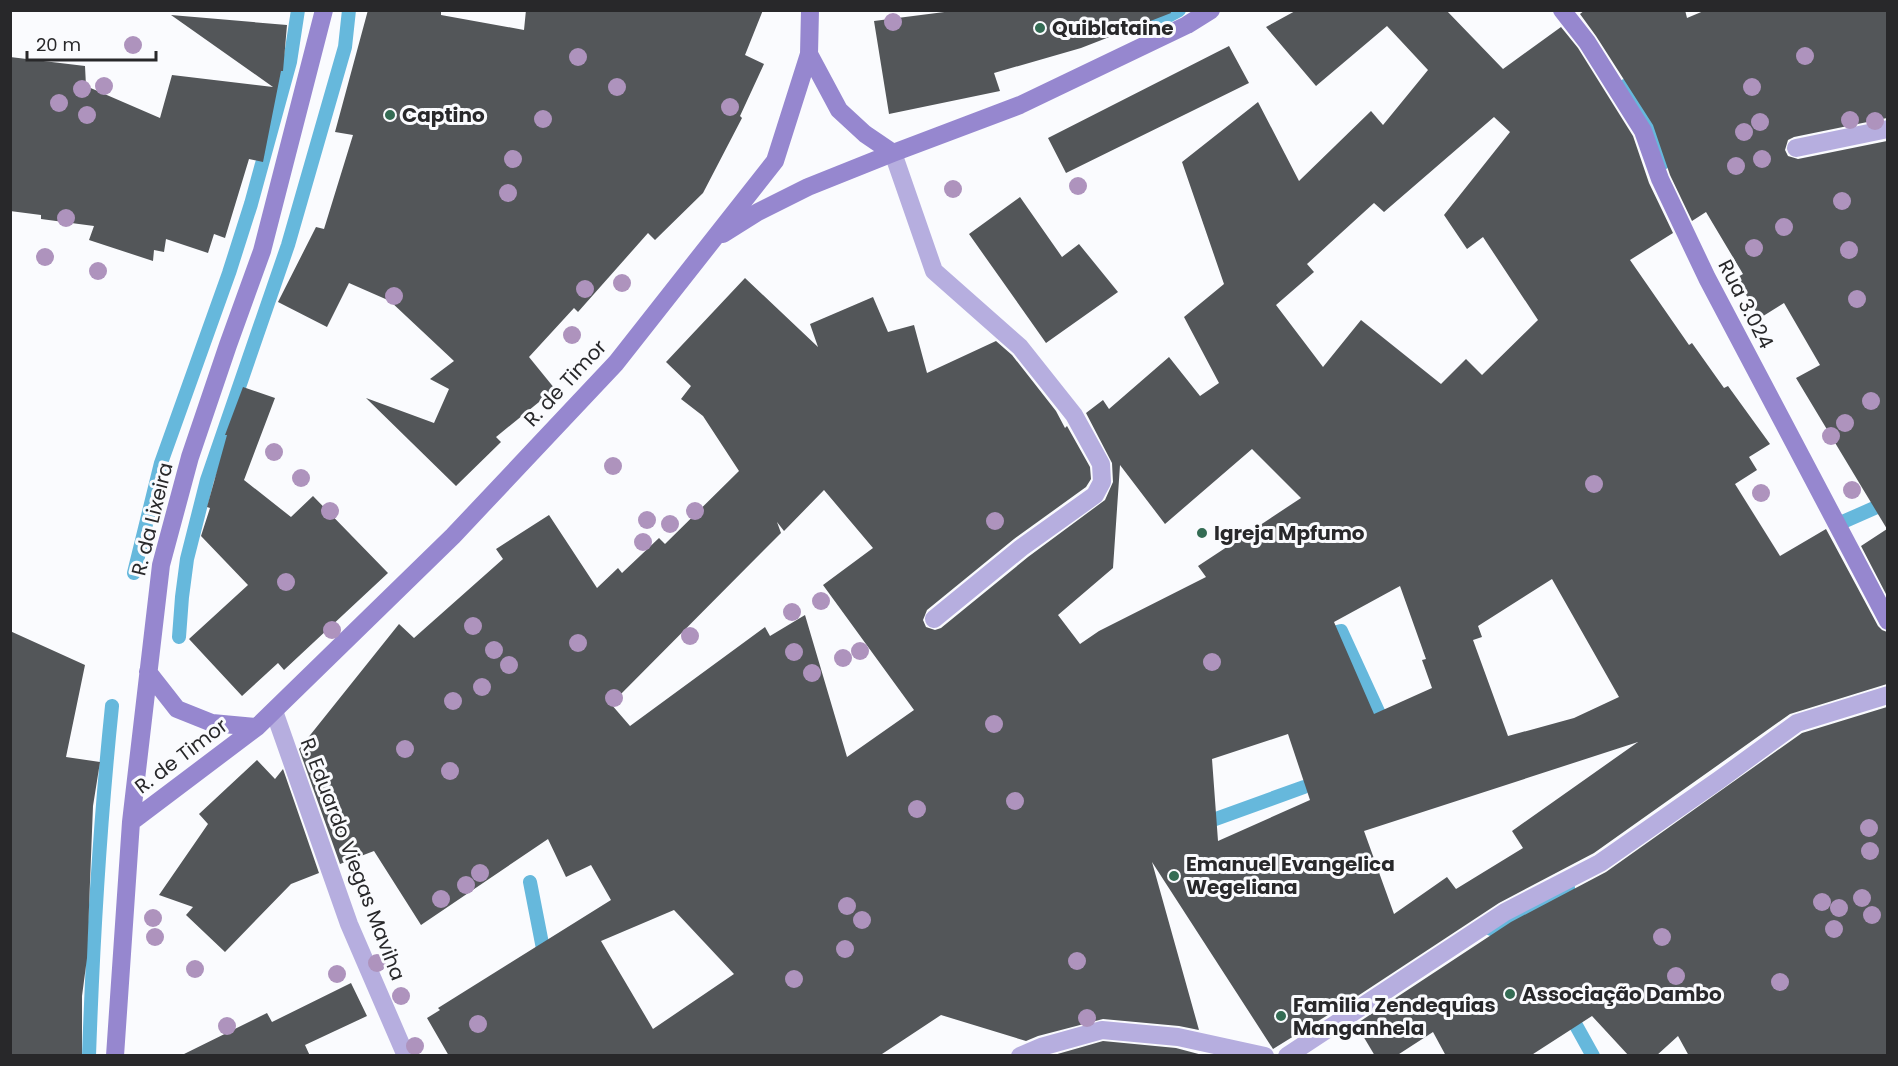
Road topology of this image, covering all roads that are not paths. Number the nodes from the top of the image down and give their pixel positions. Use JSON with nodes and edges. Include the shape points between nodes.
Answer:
{"nodes":[{"id":1,"x":324,"y":10,"type":"edge"},
{"id":2,"x":810,"y":10,"type":"edge"},
{"id":3,"x":1212,"y":10,"type":"edge"},
{"id":4,"x":1562,"y":10,"type":"edge"},
{"id":5,"x":809,"y":54,"type":"junction"},
{"id":6,"x":1887,"y":129,"type":"edge"},
{"id":7,"x":1796,"y":148,"type":"dead end"},
{"id":8,"x":892,"y":153,"type":"junction"},
{"id":9,"x":712,"y":241,"type":"junction"},
{"id":10,"x":934,"y":619,"type":"dead end"},
{"id":11,"x":1887,"y":621,"type":"edge"},
{"id":12,"x":148,"y":672,"type":"junction"},
{"id":13,"x":1887,"y":695,"type":"edge"},
{"id":14,"x":274,"y":711,"type":"junction"},
{"id":15,"x":258,"y":727,"type":"junction"},
{"id":16,"x":131,"y":822,"type":"junction"},
{"id":17,"x":115,"y":1056,"type":"edge"},
{"id":18,"x":406,"y":1056,"type":"edge"},
{"id":19,"x":1020,"y":1056,"type":"edge"},
{"id":20,"x":1265,"y":1056,"type":"edge"},
{"id":21,"x":1287,"y":1056,"type":"edge"}],
"edges":[{"from":1,"to":12,"type":"street","name":"R. da Lixeira","via":[[262,251],[194,446],[161,565]]},
{"from":2,"to":5,"type":"street","name":"R. de Timor"},
{"from":3,"to":8,"type":"street","via":[[1020,105]]},
{"from":4,"to":11,"type":"street","name":"Rua 3.024","via":[[1643,131],[1660,178],[1707,278]]},
{"from":5,"to":8,"type":"street","via":[[839,110]]},
{"from":5,"to":9,"type":"street","name":"R. de Timor","via":[[775,161]]},
{"from":6,"to":7,"type":"street"},
{"from":8,"to":9,"type":"street","via":[[808,187]]},
{"from":8,"to":10,"type":"street","via":[[934,271],[1020,347],[1074,415],[1101,464],[1102,482],[1095,495],[1021,548]]},
{"from":9,"to":14,"type":"street","name":"R. de Timor","via":[[608,372],[453,536]]},
{"from":12,"to":15,"type":"street","name":"R. de Timor","via":[[177,709],[212,723]]},
{"from":12,"to":16,"type":"street","name":"R. da Lixeira"},
{"from":13,"to":21,"type":"street","via":[[1797,723],[1600,862],[1505,912]]},
{"from":14,"to":15,"type":"street","name":"R. de Timor"},
{"from":14,"to":18,"type":"street","name":"R. Eduardo Viegas Maviha","via":[[349,924]]},
{"from":15,"to":16,"type":"street","name":"R. de Timor"},
{"from":16,"to":17,"type":"street","name":"R. da Lixeira"},
{"from":19,"to":20,"type":"street","via":[[1102,1030],[1178,1037]]}]}
